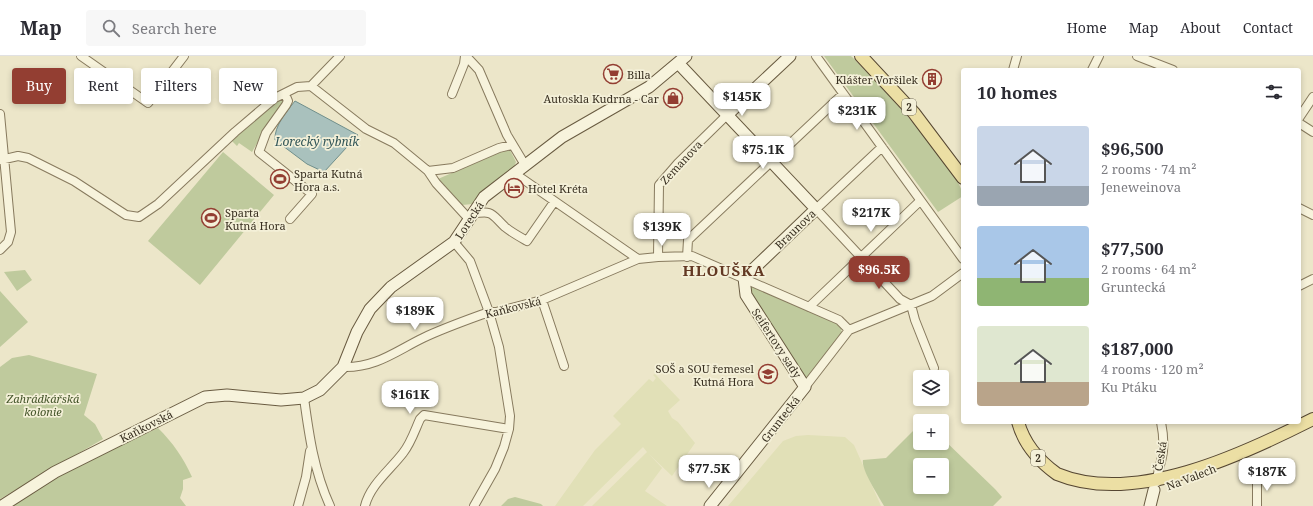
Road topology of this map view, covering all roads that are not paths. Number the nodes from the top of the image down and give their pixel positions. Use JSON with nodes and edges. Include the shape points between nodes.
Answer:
{"nodes":[{"id":1,"x":81,"y":56,"type":"edge"},
{"id":2,"x":184,"y":56,"type":"edge"},
{"id":3,"x":340,"y":56,"type":"edge"},
{"id":4,"x":466,"y":56,"type":"edge"},
{"id":5,"x":790,"y":56,"type":"edge"},
{"id":6,"x":816,"y":56,"type":"edge"},
{"id":7,"x":861,"y":56,"type":"edge"},
{"id":8,"x":1017,"y":56,"type":"edge"},
{"id":9,"x":1099,"y":56,"type":"edge"},
{"id":10,"x":1137,"y":56,"type":"edge"},
{"id":11,"x":682,"y":60,"type":"edge"},
{"id":12,"x":1014,"y":68,"type":"edge"},
{"id":13,"x":1093,"y":68,"type":"edge"},
{"id":14,"x":1165,"y":68,"type":"edge"},
{"id":15,"x":311,"y":86,"type":"junction"},
{"id":16,"x":285,"y":94,"type":"junction"},
{"id":17,"x":452,"y":94,"type":"dead end"},
{"id":18,"x":843,"y":94,"type":"junction"},
{"id":19,"x":1313,"y":97,"type":"edge"},
{"id":20,"x":0,"y":114,"type":"edge"},
{"id":21,"x":727,"y":115,"type":"junction"},
{"id":22,"x":1301,"y":115,"type":"edge"},
{"id":23,"x":1301,"y":124,"type":"edge"},
{"id":24,"x":1313,"y":132,"type":"edge"},
{"id":25,"x":512,"y":145,"type":"junction"},
{"id":26,"x":882,"y":147,"type":"junction"},
{"id":27,"x":2,"y":159,"type":"edge"},
{"id":28,"x":771,"y":162,"type":"junction"},
{"id":29,"x":525,"y":165,"type":"junction"},
{"id":30,"x":428,"y":171,"type":"junction"},
{"id":31,"x":514,"y":173,"type":"junction"},
{"id":32,"x":961,"y":175,"type":"edge"},
{"id":33,"x":920,"y":201,"type":"junction"},
{"id":34,"x":554,"y":202,"type":"junction"},
{"id":35,"x":816,"y":209,"type":"junction"},
{"id":36,"x":1301,"y":209,"type":"edge"},
{"id":37,"x":1313,"y":215,"type":"edge"},
{"id":38,"x":470,"y":216,"type":"junction"},
{"id":39,"x":290,"y":219,"type":"dead end"},
{"id":40,"x":454,"y":242,"type":"junction"},
{"id":41,"x":0,"y":250,"type":"edge"},
{"id":42,"x":687,"y":256,"type":"junction"},
{"id":43,"x":861,"y":256,"type":"junction"},
{"id":44,"x":961,"y":256,"type":"edge"},
{"id":45,"x":658,"y":257,"type":"junction"},
{"id":46,"x":638,"y":260,"type":"junction"},
{"id":47,"x":961,"y":274,"type":"edge"},
{"id":48,"x":744,"y":278,"type":"junction"},
{"id":49,"x":1313,"y":279,"type":"edge"},
{"id":50,"x":1301,"y":286,"type":"edge"},
{"id":51,"x":1313,"y":286,"type":"edge"},
{"id":52,"x":1301,"y":287,"type":"edge"},
{"id":53,"x":542,"y":300,"type":"junction"},
{"id":54,"x":911,"y":305,"type":"junction"},
{"id":55,"x":809,"y":307,"type":"junction"},
{"id":56,"x":489,"y":312,"type":"junction"},
{"id":57,"x":849,"y":330,"type":"junction"},
{"id":58,"x":564,"y":366,"type":"dead end"},
{"id":59,"x":343,"y":367,"type":"junction"},
{"id":60,"x":934,"y":368,"type":"dead end"},
{"id":61,"x":805,"y":387,"type":"junction"},
{"id":62,"x":304,"y":398,"type":"junction"},
{"id":63,"x":1313,"y":419,"type":"edge"},
{"id":64,"x":1019,"y":424,"type":"edge"},
{"id":65,"x":1161,"y":424,"type":"edge"},
{"id":66,"x":509,"y":429,"type":"junction"},
{"id":67,"x":311,"y":448,"type":"junction"},
{"id":68,"x":1271,"y":473,"type":"dead end"},
{"id":69,"x":1156,"y":490,"type":"junction"},
{"id":70,"x":2,"y":506,"type":"edge"},
{"id":71,"x":298,"y":506,"type":"edge"},
{"id":72,"x":330,"y":506,"type":"edge"},
{"id":73,"x":365,"y":506,"type":"edge"},
{"id":74,"x":474,"y":506,"type":"edge"},
{"id":75,"x":710,"y":506,"type":"edge"},
{"id":76,"x":1150,"y":506,"type":"edge"},
{"id":77,"x":1257,"y":506,"type":"edge"}],
"edges":[{"from":1,"to":2,"type":"street","via":[[148,103]]},
{"from":3,"to":15,"type":"street"},
{"from":4,"to":17,"type":"street"},
{"from":4,"to":25,"type":"street","via":[[479,70]]},
{"from":5,"to":21,"type":"street","name":"Zemanova"},
{"from":6,"to":18,"type":"street"},
{"from":7,"to":32,"type":"main road","number":"2","via":[[914,113]]},
{"from":8,"to":12,"type":"street"},
{"from":9,"to":13,"type":"street"},
{"from":10,"to":14,"type":"street"},
{"from":11,"to":21,"type":"street"},
{"from":11,"to":29,"type":"street","name":"Lorecká","via":[[635,96],[562,137]]},
{"from":15,"to":16,"type":"street","via":[[301,86]]},
{"from":15,"to":30,"type":"street","via":[[366,129],[394,143]]},
{"from":16,"to":27,"type":"street","via":[[275,98],[256,114],[158,204],[140,217],[126,215],[74,182],[28,158],[18,156]]},
{"from":16,"to":39,"type":"street","via":[[288,101],[266,133],[259,152],[312,194]]},
{"from":18,"to":26,"type":"street"},
{"from":18,"to":28,"type":"street"},
{"from":19,"to":22,"type":"street"},
{"from":20,"to":27,"type":"street"},
{"from":21,"to":28,"type":"street"},
{"from":21,"to":45,"type":"street","name":"Zemanova","via":[[659,185]]},
{"from":23,"to":24,"type":"street"},
{"from":25,"to":29,"type":"street"},
{"from":25,"to":30,"type":"street","via":[[453,168]]},
{"from":26,"to":33,"type":"street"},
{"from":26,"to":35,"type":"street","name":"Braunova"},
{"from":27,"to":41,"type":"street","via":[[11,232],[8,242]]},
{"from":28,"to":35,"type":"street"},
{"from":28,"to":42,"type":"street","via":[[688,240]]},
{"from":29,"to":31,"type":"street","name":"Lorecká"},
{"from":30,"to":38,"type":"street","via":[[436,183]]},
{"from":31,"to":34,"type":"street"},
{"from":31,"to":38,"type":"street","name":"Lorecká","via":[[484,197]]},
{"from":33,"to":43,"type":"street"},
{"from":33,"to":44,"type":"street"},
{"from":34,"to":38,"type":"street","via":[[527,241],[504,226],[498,217],[483,212]]},
{"from":34,"to":46,"type":"street"},
{"from":35,"to":43,"type":"street"},
{"from":35,"to":48,"type":"street","name":"Braunova"},
{"from":36,"to":37,"type":"street"},
{"from":38,"to":40,"type":"street","name":"Lorecká"},
{"from":40,"to":56,"type":"street","via":[[470,261]]},
{"from":40,"to":59,"type":"street","name":"Lorecká","via":[[391,287],[370,309],[362,320]]},
{"from":42,"to":45,"type":"street","name":"Kaňkovská"},
{"from":42,"to":48,"type":"street","name":"Kaňkovská"},
{"from":43,"to":54,"type":"street","via":[[900,299]]},
{"from":43,"to":55,"type":"street"},
{"from":45,"to":46,"type":"street","name":"Kaňkovská"},
{"from":46,"to":53,"type":"street","name":"Kaňkovská"},
{"from":47,"to":54,"type":"street","via":[[932,296]]},
{"from":48,"to":55,"type":"street"},
{"from":48,"to":61,"type":"street","name":"Seifertovy sady","via":[[746,295]]},
{"from":49,"to":50,"type":"street"},
{"from":51,"to":52,"type":"street"},
{"from":53,"to":56,"type":"street","name":"Kaňkovská"},
{"from":53,"to":58,"type":"street"},
{"from":54,"to":57,"type":"street"},
{"from":54,"to":60,"type":"street","via":[[914,320]]},
{"from":55,"to":57,"type":"street","via":[[839,320]]},
{"from":56,"to":59,"type":"street","name":"Kaňkovská","via":[[423,338],[390,357],[354,367]]},
{"from":56,"to":66,"type":"street","via":[[499,347],[510,416]]},
{"from":57,"to":61,"type":"street","name":"Seifertovy sady"},
{"from":59,"to":62,"type":"street","name":"Lorecká","via":[[320,390]]},
{"from":61,"to":75,"type":"street","name":"Gruntecká"},
{"from":62,"to":67,"type":"street"},
{"from":62,"to":70,"type":"street","name":"Kaňkovská","via":[[270,400],[228,395],[205,397],[55,472]]},
{"from":63,"to":69,"type":"main road","name":"Na Valech","number":"2","via":[[1208,472]]},
{"from":64,"to":69,"type":"main road","number":"2","via":[[1041,461],[1071,483],[1109,493],[1126,494]]},
{"from":65,"to":69,"type":"street","name":"Česká","via":[[1163,450]]},
{"from":66,"to":73,"type":"street","via":[[424,415],[404,452],[372,489]]},
{"from":66,"to":74,"type":"street","via":[[504,447]]},
{"from":67,"to":71,"type":"street"},
{"from":67,"to":72,"type":"street"},
{"from":68,"to":77,"type":"street","via":[[1257,477]]},
{"from":69,"to":76,"type":"street","name":"Česká"}]}
